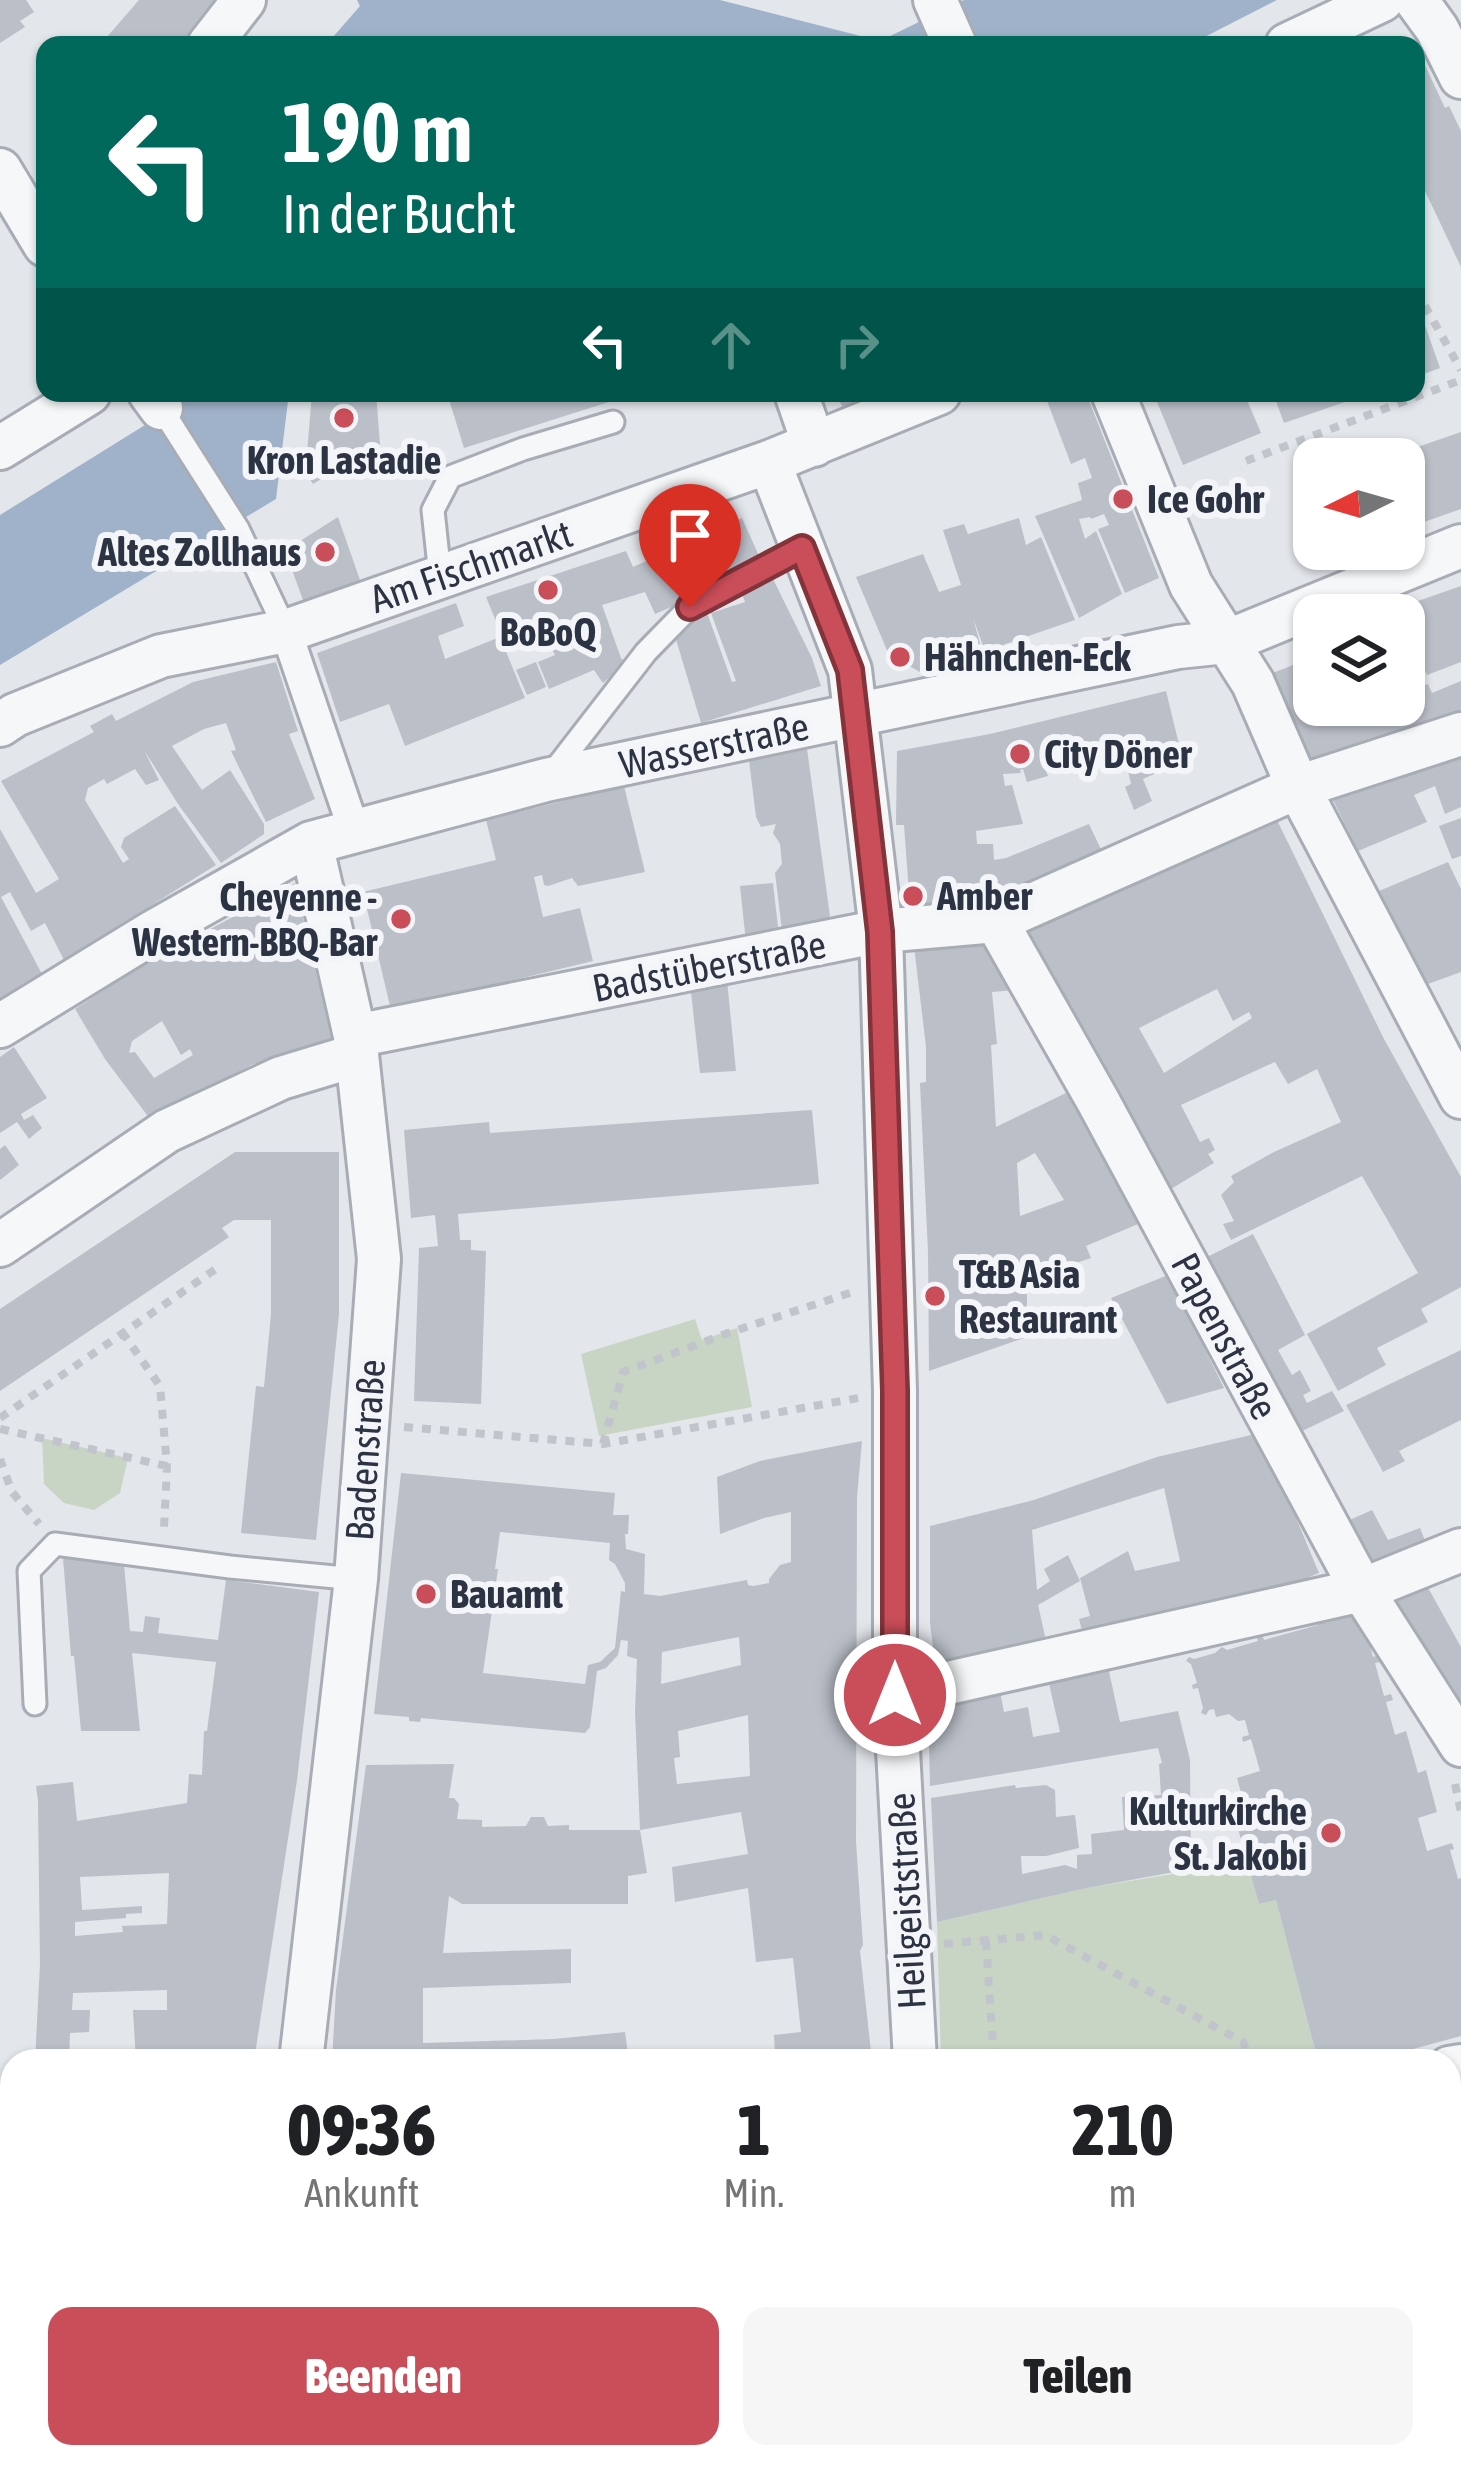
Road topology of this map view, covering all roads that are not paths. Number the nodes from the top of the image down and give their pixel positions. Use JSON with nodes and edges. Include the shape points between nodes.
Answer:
{"nodes":[{"id":1,"x":244,"y":0,"type":"edge"},
{"id":2,"x":1382,"y":0,"type":"edge"},
{"id":3,"x":1416,"y":0,"type":"edge"},
{"id":4,"x":936,"y":3,"type":"edge"},
{"id":5,"x":216,"y":36,"type":"edge"},
{"id":6,"x":951,"y":36,"type":"edge"},
{"id":7,"x":1306,"y":36,"type":"edge"},
{"id":8,"x":1461,"y":77,"type":"edge"},
{"id":9,"x":0,"y":170,"type":"edge"},
{"id":10,"x":36,"y":230,"type":"edge"},
{"id":11,"x":74,"y":402,"type":"edge"},
{"id":12,"x":157,"y":402,"type":"edge"},
{"id":13,"x":799,"y":402,"type":"edge"},
{"id":14,"x":917,"y":402,"type":"edge"},
{"id":15,"x":1116,"y":402,"type":"edge"},
{"id":16,"x":613,"y":422,"type":"dead end"},
{"id":17,"x":814,"y":445,"type":"junction"},
{"id":18,"x":0,"y":448,"type":"edge"},
{"id":19,"x":769,"y":463,"type":"junction"},
{"id":20,"x":1461,"y":546,"type":"edge"},
{"id":21,"x":802,"y":548,"type":"junction"},
{"id":22,"x":440,"y":576,"type":"junction"},
{"id":23,"x":286,"y":631,"type":"junction"},
{"id":24,"x":1226,"y":642,"type":"junction"},
{"id":25,"x":857,"y":715,"type":"junction"},
{"id":26,"x":0,"y":725,"type":"edge"},
{"id":27,"x":1461,"y":734,"type":"edge"},
{"id":28,"x":546,"y":780,"type":"junction"},
{"id":29,"x":1298,"y":787,"type":"junction"},
{"id":30,"x":354,"y":830,"type":"junction"},
{"id":31,"x":311,"y":843,"type":"junction"},
{"id":32,"x":996,"y":921,"type":"junction"},
{"id":33,"x":880,"y":932,"type":"junction"},
{"id":34,"x":0,"y":1026,"type":"edge"},
{"id":35,"x":356,"y":1046,"type":"junction"},
{"id":36,"x":1461,"y":1097,"type":"edge"},
{"id":37,"x":0,"y":1245,"type":"edge"},
{"id":38,"x":1461,"y":1550,"type":"edge"},
{"id":39,"x":356,"y":1579,"type":"junction"},
{"id":40,"x":1362,"y":1591,"type":"junction"},
{"id":41,"x":895,"y":1695,"type":"junction"},
{"id":42,"x":35,"y":1704,"type":"dead end"},
{"id":43,"x":1461,"y":1745,"type":"edge"},
{"id":44,"x":302,"y":2049,"type":"edge"},
{"id":45,"x":914,"y":2049,"type":"edge"}],
"edges":[{"from":1,"to":5,"type":"street"},
{"from":2,"to":7,"type":"street"},
{"from":3,"to":8,"type":"street"},
{"from":4,"to":6,"type":"street"},
{"from":9,"to":10,"type":"street"},
{"from":11,"to":18,"type":"street"},
{"from":12,"to":23,"type":"lane","via":[[238,530]]},
{"from":13,"to":17,"type":"street"},
{"from":14,"to":17,"type":"street","name":"Am Fischmarkt"},
{"from":15,"to":24,"type":"street","via":[[1191,585]]},
{"from":16,"to":22,"type":"lane","via":[[450,477],[433,510]]},
{"from":17,"to":19,"type":"street","name":"Am Fischmarkt"},
{"from":19,"to":21,"type":"street","name":"Heilgeiststraße"},
{"from":19,"to":22,"type":"street","name":"Am Fischmarkt"},
{"from":20,"to":24,"type":"street","name":"Wasserstraße"},
{"from":21,"to":25,"type":"street","name":"Heilgeiststraße","via":[[850,670]]},
{"from":21,"to":28,"type":"lane","via":[[690,607]]},
{"from":22,"to":23,"type":"street","name":"Am Fischmarkt"},
{"from":23,"to":26,"type":"street","name":"Am Fischmarkt","via":[[161,656]]},
{"from":23,"to":30,"type":"street"},
{"from":24,"to":25,"type":"street","name":"Wasserstraße"},
{"from":24,"to":29,"type":"street","via":[[1253,682]]},
{"from":25,"to":28,"type":"street","name":"Wasserstraße"},
{"from":25,"to":33,"type":"street","name":"Heilgeiststraße"},
{"from":27,"to":29,"type":"street","name":"Badstüberstraße"},
{"from":28,"to":30,"type":"street","name":"Wasserstraße"},
{"from":29,"to":32,"type":"street","name":"Badstüberstraße"},
{"from":29,"to":36,"type":"street"},
{"from":30,"to":31,"type":"street","name":"Wasserstraße"},
{"from":31,"to":34,"type":"street","name":"Wasserstraße"},
{"from":31,"to":35,"type":"street","name":"Badenstraße"},
{"from":32,"to":33,"type":"street","name":"Badstüberstraße"},
{"from":32,"to":40,"type":"street","name":"Papenstraße"},
{"from":33,"to":35,"type":"street","name":"Badstüberstraße"},
{"from":33,"to":41,"type":"street","name":"Heilgeiststraße"},
{"from":35,"to":37,"type":"street","name":"Badstüberstraße","via":[[167,1131]]},
{"from":35,"to":39,"type":"street","name":"Badenstraße","via":[[379,1259]]},
{"from":38,"to":40,"type":"street"},
{"from":39,"to":42,"type":"lane","via":[[55,1544],[28,1571]]},
{"from":39,"to":44,"type":"street","name":"Badenstraße"},
{"from":40,"to":41,"type":"street"},
{"from":40,"to":43,"type":"street","name":"Papenstraße"},
{"from":41,"to":45,"type":"street","name":"Heilgeiststraße"}]}
